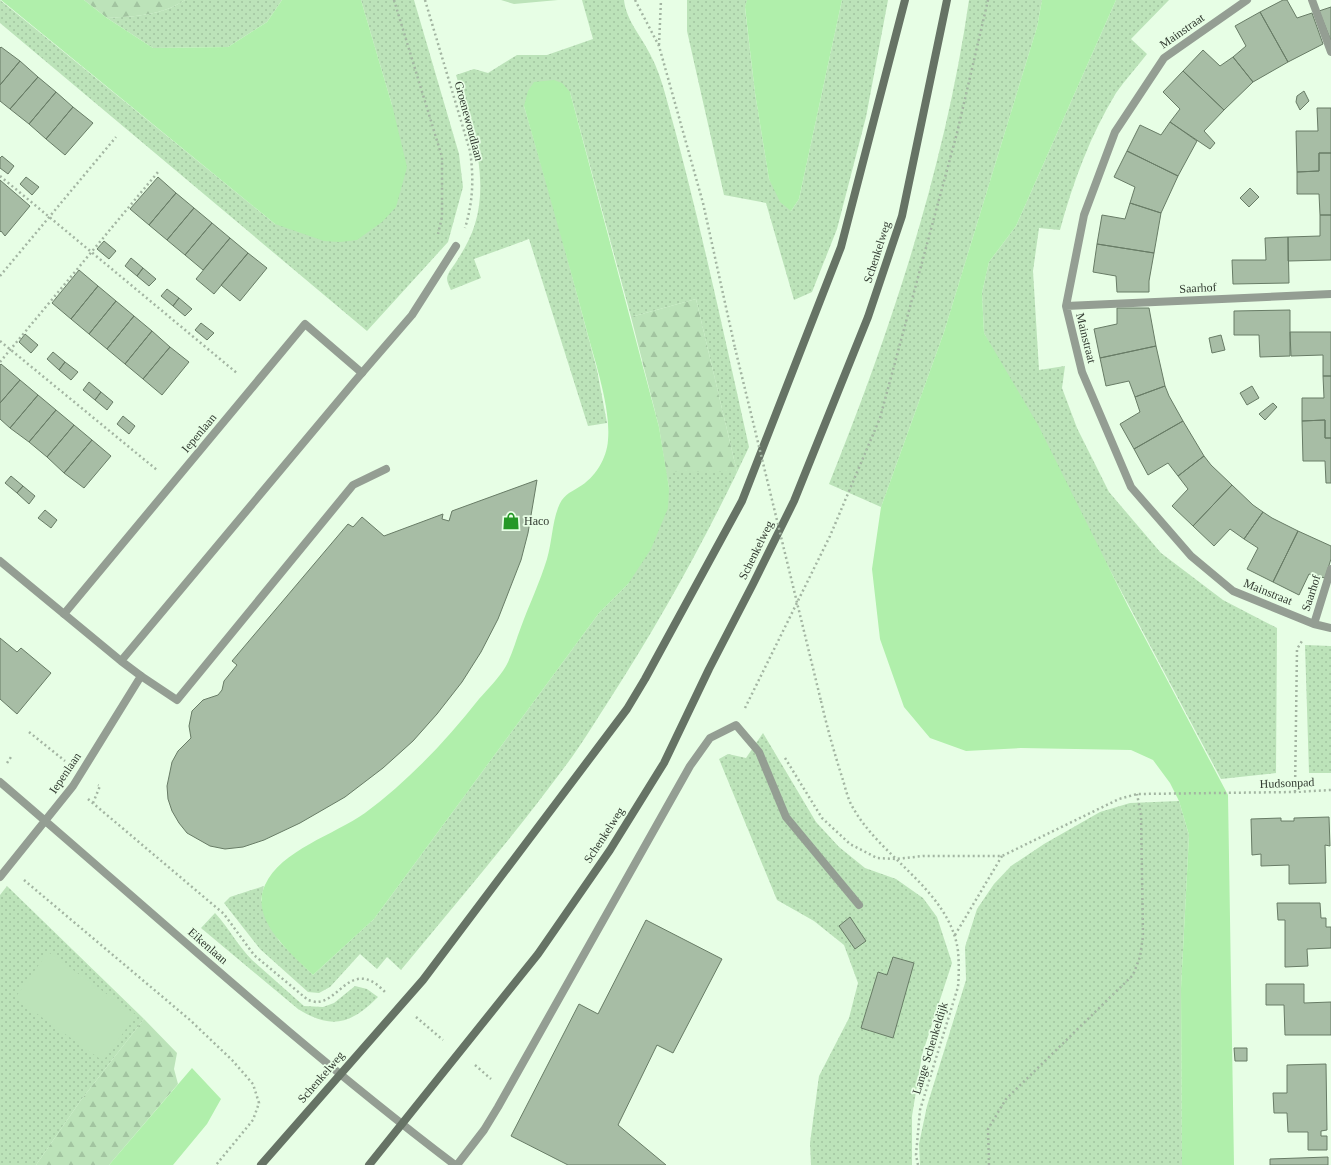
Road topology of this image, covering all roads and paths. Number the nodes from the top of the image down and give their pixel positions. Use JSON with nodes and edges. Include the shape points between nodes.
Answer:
{"nodes":[{"id":1,"x":394,"y":0,"type":"edge"},
{"id":2,"x":425,"y":0,"type":"edge"},
{"id":3,"x":635,"y":0,"type":"edge"},
{"id":4,"x":661,"y":0,"type":"edge"},
{"id":5,"x":905,"y":0,"type":"edge"},
{"id":6,"x":947,"y":0,"type":"edge"},
{"id":7,"x":988,"y":0,"type":"edge"},
{"id":8,"x":1247,"y":0,"type":"edge"},
{"id":9,"x":1312,"y":0,"type":"edge"},
{"id":10,"x":659,"y":46,"type":"junction"},
{"id":11,"x":1331,"y":52,"type":"edge"},
{"id":12,"x":116,"y":137,"type":"dead end"},
{"id":13,"x":158,"y":172,"type":"dead end"},
{"id":14,"x":0,"y":176,"type":"edge"},
{"id":15,"x":49,"y":217,"type":"junction"},
{"id":16,"x":438,"y":238,"type":"dead end"},
{"id":17,"x":456,"y":246,"type":"joint"},
{"id":18,"x":91,"y":252,"type":"junction"},
{"id":19,"x":0,"y":276,"type":"edge"},
{"id":20,"x":1331,"y":294,"type":"edge"},
{"id":21,"x":1066,"y":306,"type":"junction"},
{"id":22,"x":0,"y":340,"type":"edge"},
{"id":23,"x":10,"y":349,"type":"junction"},
{"id":24,"x":0,"y":362,"type":"edge"},
{"id":25,"x":362,"y":373,"type":"junction"},
{"id":26,"x":253,"y":387,"type":"junction"},
{"id":27,"x":386,"y":469,"type":"dead end"},
{"id":28,"x":173,"y":483,"type":"junction"},
{"id":29,"x":0,"y":561,"type":"edge"},
{"id":30,"x":1331,"y":569,"type":"edge"},
{"id":31,"x":64,"y":614,"type":"junction"},
{"id":32,"x":1314,"y":624,"type":"junction"},
{"id":33,"x":1331,"y":628,"type":"edge"},
{"id":34,"x":121,"y":661,"type":"junction"},
{"id":35,"x":141,"y":676,"type":"junction"},
{"id":36,"x":736,"y":725,"type":"junction"},
{"id":37,"x":784,"y":756,"type":"dead end"},
{"id":38,"x":0,"y":782,"type":"edge"},
{"id":39,"x":73,"y":786,"type":"junction"},
{"id":40,"x":1331,"y":790,"type":"edge"},
{"id":41,"x":1295,"y":792,"type":"junction"},
{"id":42,"x":1137,"y":794,"type":"junction"},
{"id":43,"x":46,"y":821,"type":"junction"},
{"id":44,"x":1002,"y":856,"type":"junction"},
{"id":45,"x":896,"y":859,"type":"junction"},
{"id":46,"x":9,"y":867,"type":"junction"},
{"id":47,"x":0,"y":877,"type":"edge"},
{"id":48,"x":859,"y":905,"type":"dead end"},
{"id":49,"x":954,"y":936,"type":"junction"},
{"id":50,"x":400,"y":1004,"type":"junction"},
{"id":51,"x":460,"y":1053,"type":"junction"},
{"id":52,"x":340,"y":1073,"type":"junction"},
{"id":53,"x":507,"y":1092,"type":"junction"},
{"id":54,"x":403,"y":1125,"type":"junction"},
{"id":55,"x":216,"y":1165,"type":"edge"},
{"id":56,"x":261,"y":1165,"type":"edge"},
{"id":57,"x":369,"y":1165,"type":"edge"},
{"id":58,"x":456,"y":1165,"type":"edge"},
{"id":59,"x":918,"y":1165,"type":"edge"},
{"id":60,"x":990,"y":1165,"type":"edge"}],
"edges":[{"from":1,"to":16,"type":"path","via":[[442,157],[442,217]]},
{"from":2,"to":17,"type":"path","name":"Groenewoudlaan","via":[[470,151],[473,173],[469,214]]},
{"from":3,"to":10,"type":"path"},
{"from":4,"to":10,"type":"path"},
{"from":5,"to":50,"type":"main road","name":"Schenkelweg","via":[[841,246],[742,501],[627,709],[423,980]]},
{"from":6,"to":51,"type":"main road","name":"Schenkelweg","via":[[902,216],[868,317],[794,500],[659,770],[610,850],[538,954]]},
{"from":7,"to":36,"type":"path","via":[[957,133],[880,418],[830,536]]},
{"from":8,"to":21,"type":"street","name":"Mainstraat","via":[[1164,58],[1114,132],[1084,215]]},
{"from":9,"to":11,"type":"street"},
{"from":10,"to":45,"type":"path","name":"Lange Schenkeldijk","bridge":true,"via":[[703,203],[735,348],[830,740],[851,805],[869,831]]},
{"from":12,"to":15,"type":"path"},
{"from":13,"to":18,"type":"path"},
{"from":14,"to":15,"type":"path"},
{"from":15,"to":18,"type":"path"},
{"from":15,"to":19,"type":"path"},
{"from":17,"to":25,"type":"street","via":[[412,315]]},
{"from":18,"to":23,"type":"path"},
{"from":18,"to":26,"type":"path"},
{"from":20,"to":21,"type":"street","name":"Saarhof"},
{"from":21,"to":32,"type":"street","name":"Mainstraat","via":[[1082,372],[1131,487],[1191,556],[1233,591]]},
{"from":22,"to":23,"type":"path"},
{"from":23,"to":24,"type":"path"},
{"from":23,"to":28,"type":"path"},
{"from":25,"to":26,"type":"street","name":"Iepenlaan","via":[[305,324]]},
{"from":25,"to":34,"type":"street"},
{"from":26,"to":28,"type":"street","name":"Iepenlaan"},
{"from":27,"to":35,"type":"street","via":[[353,485],[177,700]]},
{"from":28,"to":31,"type":"street","name":"Iepenlaan"},
{"from":29,"to":31,"type":"street"},
{"from":30,"to":32,"type":"street","name":"Saarhof"},
{"from":31,"to":34,"type":"street"},
{"from":32,"to":33,"type":"street","name":"Mainstraat"},
{"from":32,"to":41,"type":"path","via":[[1297,649]]},
{"from":34,"to":35,"type":"street"},
{"from":35,"to":39,"type":"street","name":"Iepenlaan"},
{"from":36,"to":48,"type":"street","via":[[759,752],[786,817]]},
{"from":36,"to":53,"type":"street","via":[[710,738],[690,766]]},
{"from":37,"to":45,"type":"path","via":[[822,818],[850,844],[877,858]]},
{"from":38,"to":43,"type":"street","name":"Eikenlaan"},
{"from":39,"to":43,"type":"street","name":"Iepenlaan"},
{"from":39,"to":50,"type":"path","via":[[224,914],[254,955],[308,1000],[318,1002],[332,996],[346,983],[359,979],[371,980]]},
{"from":40,"to":41,"type":"path","name":"Hudsonpad"},
{"from":41,"to":42,"type":"path","name":"Hudsonpad"},
{"from":42,"to":44,"type":"path","name":"Hudsonpad","via":[[1119,799]]},
{"from":42,"to":60,"type":"path","via":[[1141,815],[1143,936],[1140,957],[1133,975],[1006,1099],[988,1129]]},
{"from":43,"to":46,"type":"street","name":"Iepenlaan"},
{"from":43,"to":52,"type":"street","name":"Eikenlaan"},
{"from":44,"to":45,"type":"path","via":[[923,856]]},
{"from":44,"to":49,"type":"path"},
{"from":45,"to":49,"type":"path","name":"Lange Schenkeldijk","via":[[922,884],[943,911]]},
{"from":46,"to":47,"type":"street","name":"Iepenlaan"},
{"from":46,"to":55,"type":"path","via":[[190,1020],[253,1084],[259,1103],[253,1120]]},
{"from":49,"to":59,"type":"path","name":"Lange Schenkeldijk","via":[[958,950],[958,987],[920,1110],[916,1155]]},
{"from":50,"to":51,"type":"path"},
{"from":50,"to":52,"type":"main road","name":"Schenkelweg"},
{"from":51,"to":53,"type":"path"},
{"from":51,"to":54,"type":"main road","name":"Schenkelweg"},
{"from":52,"to":54,"type":"street","name":"Eikenlaan"},
{"from":52,"to":56,"type":"main road","name":"Schenkelweg"},
{"from":53,"to":58,"type":"street","via":[[484,1130]]},
{"from":54,"to":57,"type":"main road","name":"Schenkelweg"},
{"from":54,"to":58,"type":"street","name":"Eikenlaan"}]}
